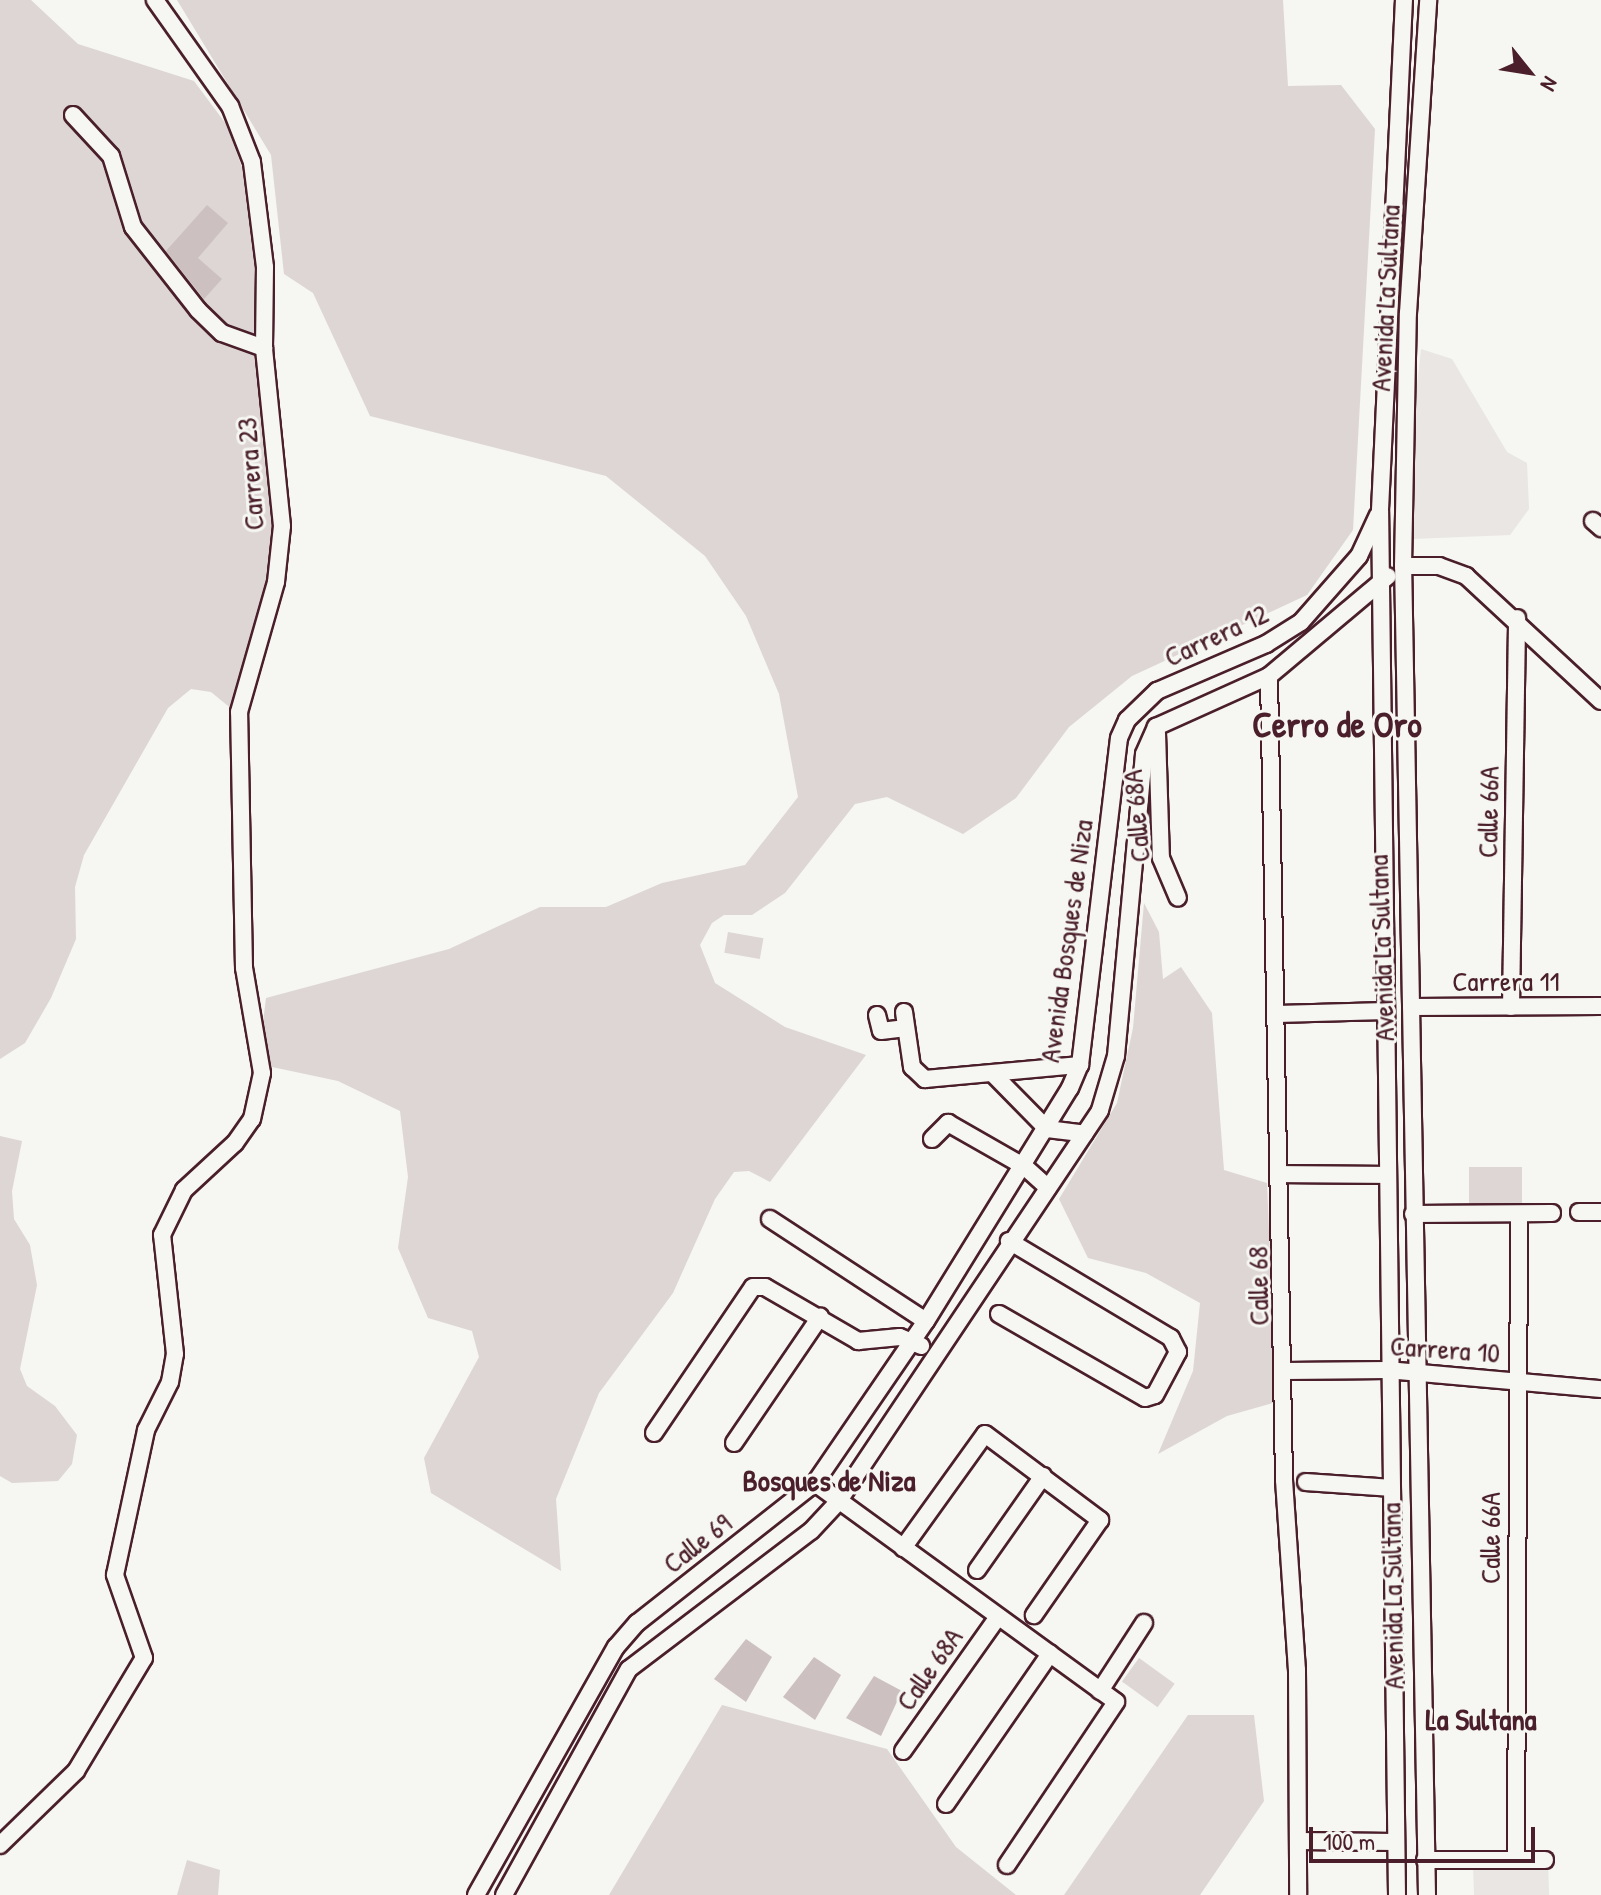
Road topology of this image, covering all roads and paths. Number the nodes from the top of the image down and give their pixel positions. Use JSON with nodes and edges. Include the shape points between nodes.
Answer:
{"nodes":[{"id":1,"x":155,"y":0,"type":"edge"},
{"id":2,"x":1404,"y":0,"type":"edge"},
{"id":3,"x":1428,"y":0,"type":"edge"},
{"id":4,"x":73,"y":115,"type":"dead end"},
{"id":5,"x":264,"y":348,"type":"junction"},
{"id":6,"x":1382,"y":463,"type":"junction"},
{"id":7,"x":1405,"y":465,"type":"junction"},
{"id":8,"x":1380,"y":510,"type":"junction"},
{"id":9,"x":1403,"y":566,"type":"junction"},
{"id":10,"x":1383,"y":579,"type":"junction"},
{"id":11,"x":1517,"y":618,"type":"junction"},
{"id":12,"x":1269,"y":676,"type":"junction"},
{"id":13,"x":1157,"y":691,"type":"joint"},
{"id":14,"x":1601,"y":701,"type":"edge"},
{"id":15,"x":1156,"y":727,"type":"junction"},
{"id":16,"x":1178,"y":898,"type":"dead end"},
{"id":17,"x":1601,"y":1006,"type":"edge"},
{"id":18,"x":1411,"y":1007,"type":"junction"},
{"id":19,"x":1511,"y":1007,"type":"junction"},
{"id":20,"x":1386,"y":1011,"type":"junction"},
{"id":21,"x":1277,"y":1014,"type":"junction"},
{"id":22,"x":877,"y":1015,"type":"dead end"},
{"id":23,"x":1080,"y":1065,"type":"junction"},
{"id":24,"x":993,"y":1074,"type":"junction"},
{"id":25,"x":1047,"y":1129,"type":"junction"},
{"id":26,"x":1085,"y":1134,"type":"junction"},
{"id":27,"x":932,"y":1139,"type":"dead end"},
{"id":28,"x":1025,"y":1167,"type":"junction"},
{"id":29,"x":1281,"y":1174,"type":"junction"},
{"id":30,"x":1386,"y":1175,"type":"junction"},
{"id":31,"x":1048,"y":1188,"type":"junction"},
{"id":32,"x":1579,"y":1212,"type":"dead end"},
{"id":33,"x":1601,"y":1212,"type":"edge"},
{"id":34,"x":1552,"y":1213,"type":"dead end"},
{"id":35,"x":1413,"y":1214,"type":"junction"},
{"id":36,"x":1519,"y":1215,"type":"junction"},
{"id":37,"x":770,"y":1219,"type":"dead end"},
{"id":38,"x":1009,"y":1241,"type":"junction"},
{"id":39,"x":999,"y":1314,"type":"dead end"},
{"id":40,"x":820,"y":1317,"type":"junction"},
{"id":41,"x":926,"y":1321,"type":"junction"},
{"id":42,"x":906,"y":1339,"type":"junction"},
{"id":43,"x":935,"y":1354,"type":"junction"},
{"id":44,"x":1387,"y":1370,"type":"junction"},
{"id":45,"x":1286,"y":1371,"type":"junction"},
{"id":46,"x":1415,"y":1372,"type":"junction"},
{"id":47,"x":1516,"y":1380,"type":"junction"},
{"id":48,"x":1601,"y":1389,"type":"edge"},
{"id":49,"x":654,"y":1433,"type":"dead end"},
{"id":50,"x":734,"y":1443,"type":"dead end"},
{"id":51,"x":1043,"y":1476,"type":"junction"},
{"id":52,"x":1306,"y":1482,"type":"dead end"},
{"id":53,"x":815,"y":1483,"type":"junction"},
{"id":54,"x":1392,"y":1488,"type":"junction"},
{"id":55,"x":838,"y":1502,"type":"junction"},
{"id":56,"x":903,"y":1548,"type":"junction"},
{"id":57,"x":977,"y":1570,"type":"dead end"},
{"id":58,"x":1034,"y":1615,"type":"dead end"},
{"id":59,"x":998,"y":1617,"type":"junction"},
{"id":60,"x":1144,"y":1623,"type":"dead end"},
{"id":61,"x":1050,"y":1654,"type":"junction"},
{"id":62,"x":1100,"y":1691,"type":"junction"},
{"id":63,"x":903,"y":1751,"type":"dead end"},
{"id":64,"x":946,"y":1804,"type":"dead end"},
{"id":65,"x":1298,"y":1841,"type":"junction"},
{"id":66,"x":1395,"y":1842,"type":"junction"},
{"id":67,"x":0,"y":1845,"type":"edge"},
{"id":68,"x":1425,"y":1860,"type":"junction"},
{"id":69,"x":1516,"y":1860,"type":"junction"},
{"id":70,"x":1545,"y":1860,"type":"dead end"},
{"id":71,"x":1007,"y":1865,"type":"dead end"},
{"id":72,"x":476,"y":1895,"type":"edge"},
{"id":73,"x":504,"y":1895,"type":"edge"},
{"id":74,"x":1298,"y":1895,"type":"edge"},
{"id":75,"x":1397,"y":1895,"type":"edge"},
{"id":76,"x":1427,"y":1895,"type":"edge"}],
"edges":[{"from":1,"to":5,"type":"street","name":"Carrera 23","via":[[230,106],[252,162],[265,267]]},
{"from":2,"to":6,"type":"street","name":"Avenida La Sultana"},
{"from":3,"to":7,"type":"street","name":"Avenida La Sultana"},
{"from":4,"to":5,"type":"street","via":[[111,156],[133,227],[198,310],[222,333]]},
{"from":5,"to":67,"type":"street","name":"Carrera 23","via":[[282,526],[276,582],[239,712],[244,968],[262,1052],[260,1099],[235,1143],[178,1200],[162,1235],[175,1354],[170,1382],[146,1430],[115,1575],[144,1658],[76,1771]]},
{"from":6,"to":7,"type":"street"},
{"from":6,"to":8,"type":"street","name":"Avenida La Sultana"},
{"from":7,"to":9,"type":"street","name":"Avenida La Sultana"},
{"from":8,"to":10,"type":"street","name":"Avenida La Sultana"},
{"from":8,"to":13,"type":"street","name":"Carrera 12","via":[[1359,556],[1301,622],[1266,644]]},
{"from":9,"to":10,"type":"street","name":"Carrera 12"},
{"from":9,"to":11,"type":"street","via":[[1439,566],[1466,576]]},
{"from":9,"to":18,"type":"street","name":"Avenida La Sultana"},
{"from":10,"to":12,"type":"street","name":"Carrera 12"},
{"from":10,"to":20,"type":"street","name":"Avenida La Sultana"},
{"from":11,"to":14,"type":"street"},
{"from":11,"to":19,"type":"street","name":"Calle 66A"},
{"from":12,"to":15,"type":"street","name":"Carrera 12"},
{"from":12,"to":21,"type":"street","name":"Calle 68"},
{"from":13,"to":23,"type":"street","name":"Avenida Bosques de Niza","via":[[1136,705],[1119,738]]},
{"from":15,"to":16,"type":"street","name":"Calle 68A","via":[[1161,858]]},
{"from":15,"to":26,"type":"street","name":"Avenida Bosques de Niza","via":[[1144,754],[1112,1081]]},
{"from":17,"to":19,"type":"street","name":"Carrera 11"},
{"from":18,"to":19,"type":"street","name":"Carrera 11"},
{"from":18,"to":35,"type":"street","name":"Avenida La Sultana"},
{"from":20,"to":21,"type":"street"},
{"from":20,"to":30,"type":"street","name":"Avenida La Sultana"},
{"from":21,"to":29,"type":"street","name":"Calle 68"},
{"from":22,"to":24,"type":"street","via":[[881,1031],[904,1020],[912,1067],[925,1079]]},
{"from":23,"to":24,"type":"street"},
{"from":23,"to":25,"type":"street","name":"Avenida Bosques de Niza"},
{"from":24,"to":25,"type":"street"},
{"from":25,"to":26,"type":"street"},
{"from":25,"to":28,"type":"street","name":"Avenida Bosques de Niza"},
{"from":26,"to":31,"type":"street","name":"Avenida Bosques de Niza"},
{"from":27,"to":28,"type":"street","via":[[948,1123]]},
{"from":28,"to":31,"type":"street"},
{"from":28,"to":41,"type":"street","name":"Calle 69"},
{"from":29,"to":30,"type":"street"},
{"from":29,"to":45,"type":"street","name":"Calle 68"},
{"from":30,"to":44,"type":"street","name":"Avenida La Sultana"},
{"from":31,"to":38,"type":"street","name":"Calle 69"},
{"from":32,"to":33,"type":"street"},
{"from":34,"to":36,"type":"street"},
{"from":35,"to":36,"type":"street"},
{"from":35,"to":46,"type":"street","name":"Avenida La Sultana"},
{"from":36,"to":47,"type":"street","name":"Calle 66A"},
{"from":37,"to":41,"type":"street"},
{"from":38,"to":39,"type":"street","via":[[1171,1338],[1178,1352],[1155,1395],[1145,1398]]},
{"from":38,"to":43,"type":"street","name":"Calle 69"},
{"from":40,"to":42,"type":"street","via":[[858,1341]]},
{"from":40,"to":49,"type":"street","via":[[765,1287],[753,1287]]},
{"from":40,"to":50,"type":"street"},
{"from":41,"to":42,"type":"street","name":"Calle 69"},
{"from":42,"to":43,"type":"street"},
{"from":42,"to":53,"type":"street","name":"Calle 69"},
{"from":43,"to":55,"type":"street","name":"Calle 69"},
{"from":44,"to":45,"type":"street","name":"Carrera 10"},
{"from":44,"to":46,"type":"street","name":"Carrera 10"},
{"from":44,"to":54,"type":"street","name":"Avenida La Sultana"},
{"from":45,"to":65,"type":"street","name":"Calle 68"},
{"from":46,"to":47,"type":"street","name":"Carrera 10"},
{"from":46,"to":68,"type":"street","name":"Avenida La Sultana"},
{"from":47,"to":48,"type":"street","name":"Carrera 10"},
{"from":47,"to":69,"type":"street","name":"Calle 66A"},
{"from":51,"to":56,"type":"street","via":[[985,1434]]},
{"from":51,"to":57,"type":"street"},
{"from":51,"to":58,"type":"street","via":[[1100,1520]]},
{"from":52,"to":54,"type":"street"},
{"from":53,"to":55,"type":"street"},
{"from":53,"to":72,"type":"street","name":"Calle 69","via":[[637,1623],[616,1647]]},
{"from":54,"to":66,"type":"street","name":"Avenida La Sultana"},
{"from":55,"to":56,"type":"street"},
{"from":55,"to":73,"type":"street","name":"Calle 69","via":[[811,1531],[629,1669]]},
{"from":56,"to":59,"type":"street"},
{"from":59,"to":61,"type":"street"},
{"from":59,"to":63,"type":"street","name":"Calle 68A"},
{"from":60,"to":62,"type":"street"},
{"from":61,"to":62,"type":"street"},
{"from":61,"to":64,"type":"street"},
{"from":62,"to":71,"type":"street","via":[[1116,1702]]},
{"from":65,"to":66,"type":"street"},
{"from":65,"to":74,"type":"street","name":"Calle 68"},
{"from":66,"to":75,"type":"street","name":"Avenida La Sultana"},
{"from":68,"to":69,"type":"street"},
{"from":68,"to":76,"type":"street","name":"Avenida La Sultana"},
{"from":69,"to":70,"type":"street"}]}
